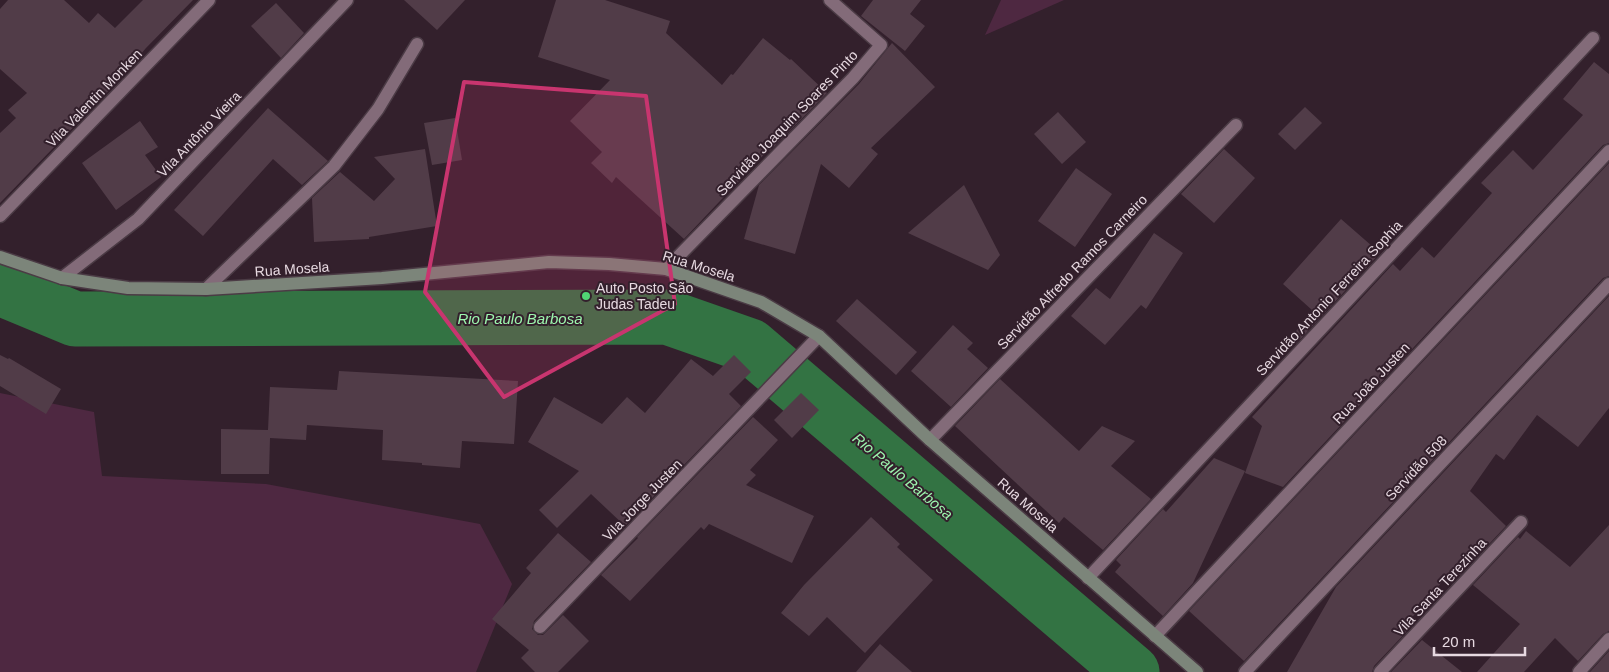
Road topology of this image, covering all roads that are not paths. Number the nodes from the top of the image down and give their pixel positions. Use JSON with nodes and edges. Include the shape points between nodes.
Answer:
{"nodes":[{"id":1,"x":209,"y":0,"type":"edge"},
{"id":2,"x":347,"y":0,"type":"edge"},
{"id":3,"x":830,"y":0,"type":"edge"},
{"id":4,"x":1593,"y":38,"type":"dead end"},
{"id":5,"x":417,"y":44,"type":"dead end"},
{"id":6,"x":1236,"y":125,"type":"dead end"},
{"id":7,"x":1609,"y":151,"type":"edge"},
{"id":8,"x":0,"y":216,"type":"edge"},
{"id":9,"x":0,"y":257,"type":"edge"},
{"id":10,"x":666,"y":269,"type":"junction"},
{"id":11,"x":62,"y":278,"type":"junction"},
{"id":12,"x":1609,"y":284,"type":"edge"},
{"id":13,"x":206,"y":289,"type":"junction"},
{"id":14,"x":819,"y":336,"type":"junction"},
{"id":15,"x":930,"y":440,"type":"junction"},
{"id":16,"x":1521,"y":522,"type":"dead end"},
{"id":17,"x":1088,"y":578,"type":"junction"},
{"id":18,"x":540,"y":627,"type":"dead end"},
{"id":19,"x":1155,"y":636,"type":"junction"},
{"id":20,"x":1609,"y":639,"type":"edge"},
{"id":21,"x":1197,"y":672,"type":"edge"},
{"id":22,"x":1245,"y":672,"type":"edge"},
{"id":23,"x":1380,"y":672,"type":"edge"},
{"id":24,"x":1579,"y":672,"type":"edge"}],
"edges":[{"from":1,"to":8,"type":"lane","name":"Vila Valentin Monken"},
{"from":2,"to":11,"type":"lane","name":"Vila Antônio Vieira","via":[[138,219]]},
{"from":3,"to":10,"type":"lane","name":"Servidão Joaquim Soares Pinto","via":[[881,45],[853,78]]},
{"from":4,"to":17,"type":"lane","name":"Servidão Antonio Ferreira Sophia"},
{"from":5,"to":13,"type":"lane","via":[[378,109],[334,166]]},
{"from":6,"to":15,"type":"lane","name":"Servidão Alfredo Ramos Carneiro"},
{"from":7,"to":19,"type":"lane","name":"Rua João Justen"},
{"from":9,"to":11,"type":"street","name":"Rua Mosela"},
{"from":10,"to":13,"type":"street","name":"Rua Mosela","via":[[549,262],[382,278]]},
{"from":10,"to":14,"type":"street","name":"Rua Mosela","via":[[761,302]]},
{"from":11,"to":13,"type":"street","name":"Rua Mosela","via":[[128,288]]},
{"from":12,"to":22,"type":"lane","name":"Servidão 508"},
{"from":14,"to":15,"type":"street","name":"Rua Mosela"},
{"from":14,"to":18,"type":"lane","name":"Vila Jorge Justen"},
{"from":15,"to":17,"type":"street","name":"Rua Mosela"},
{"from":16,"to":23,"type":"lane","name":"Vila Santa Terezinha"},
{"from":17,"to":19,"type":"street","name":"Rua Mosela"},
{"from":19,"to":21,"type":"street","name":"Rua Mosela"},
{"from":20,"to":24,"type":"lane"}]}
